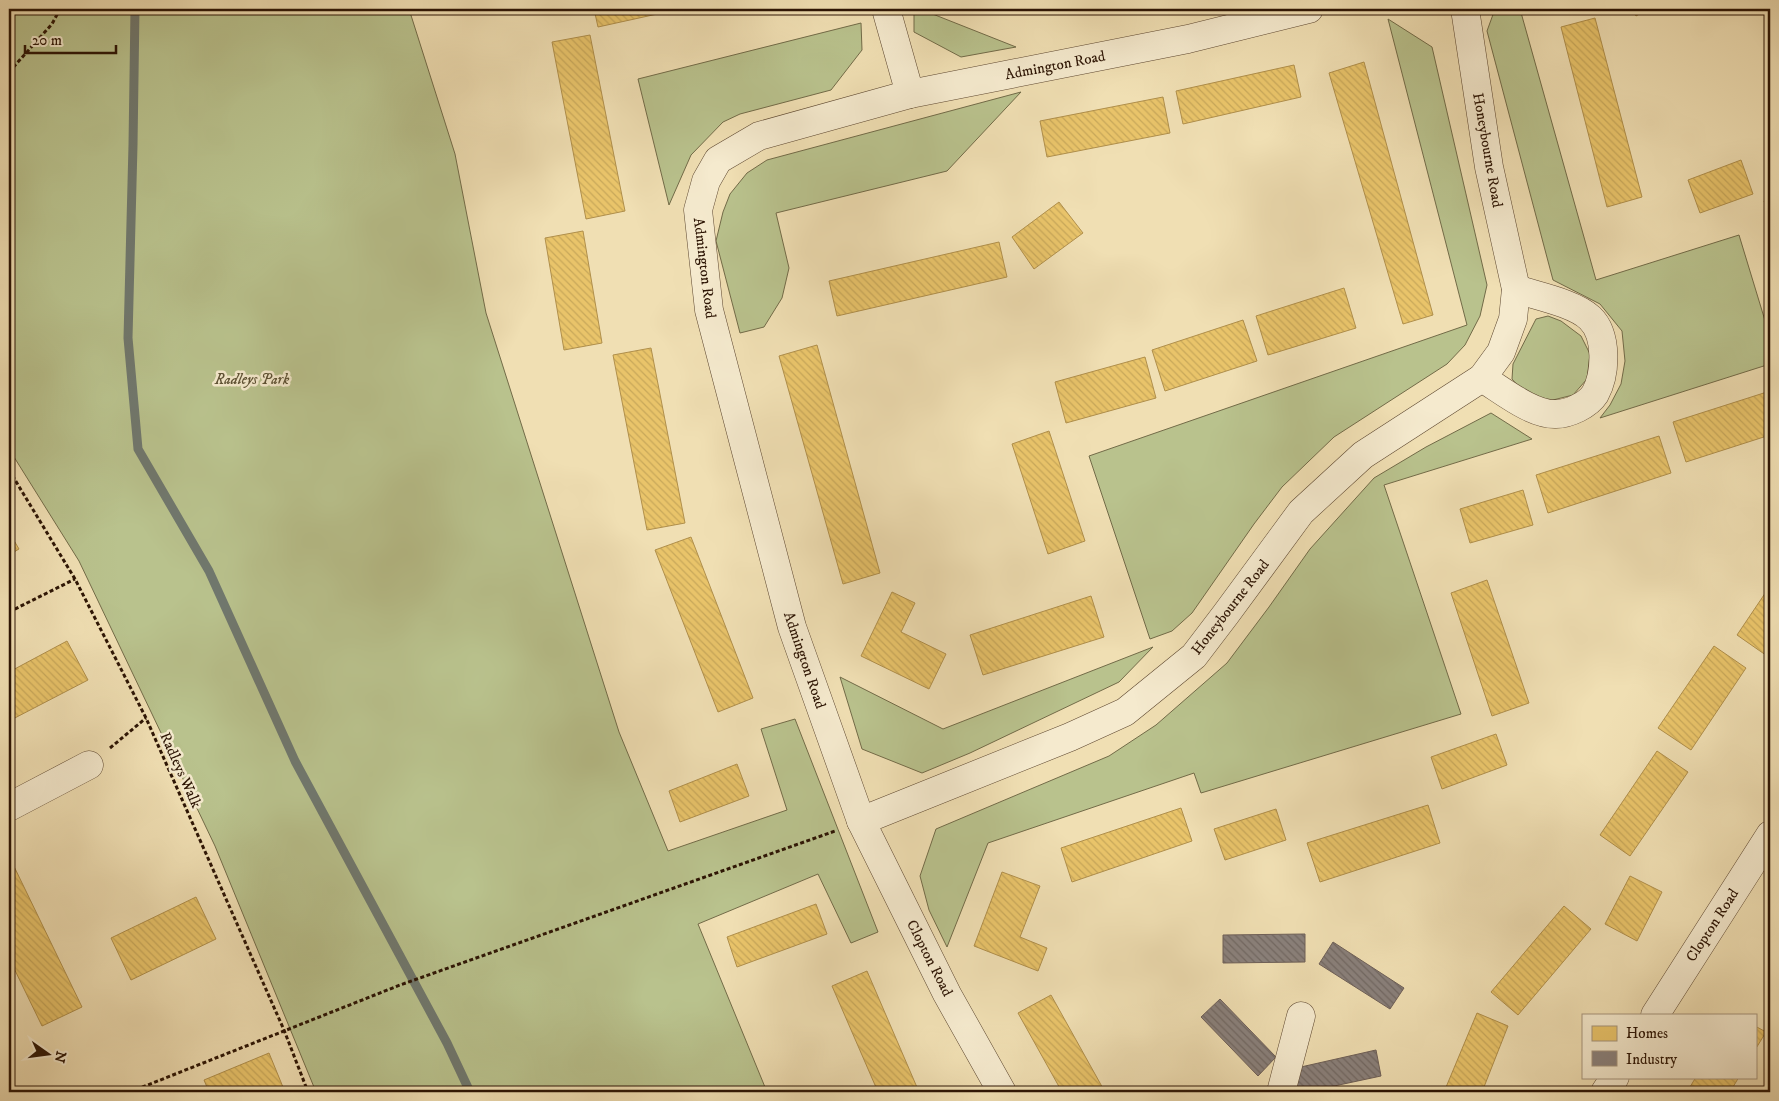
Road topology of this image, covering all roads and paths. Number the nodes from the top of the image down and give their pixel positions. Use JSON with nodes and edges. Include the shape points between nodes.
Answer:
{"nodes":[{"id":1,"x":60,"y":9,"type":"edge"},
{"id":2,"x":886,"y":9,"type":"edge"},
{"id":3,"x":1309,"y":9,"type":"edge"},
{"id":4,"x":1464,"y":9,"type":"edge"},
{"id":5,"x":9,"y":72,"type":"edge"},
{"id":6,"x":910,"y":94,"type":"junction"},
{"id":7,"x":1516,"y":289,"type":"junction"},
{"id":8,"x":1482,"y":378,"type":"junction"},
{"id":9,"x":9,"y":470,"type":"edge"},
{"id":10,"x":75,"y":579,"type":"junction"},
{"id":11,"x":9,"y":612,"type":"edge"},
{"id":12,"x":146,"y":718,"type":"junction"},
{"id":13,"x":89,"y":766,"type":"joint"},
{"id":14,"x":9,"y":807,"type":"edge"},
{"id":15,"x":861,"y":821,"type":"junction"},
{"id":16,"x":1770,"y":835,"type":"edge"},
{"id":17,"x":1656,"y":1014,"type":"edge"},
{"id":18,"x":1301,"y":1016,"type":"dead end"},
{"id":19,"x":284,"y":1030,"type":"junction"},
{"id":20,"x":1614,"y":1078,"type":"edge"},
{"id":21,"x":130,"y":1092,"type":"edge"},
{"id":22,"x":308,"y":1092,"type":"edge"},
{"id":23,"x":1002,"y":1092,"type":"edge"},
{"id":24,"x":1280,"y":1092,"type":"edge"},
{"id":25,"x":1605,"y":1092,"type":"edge"}],
"edges":[{"from":1,"to":5,"type":"path","via":[[52,24]]},
{"from":2,"to":6,"type":"street"},
{"from":3,"to":6,"type":"street","name":"Admington Road","via":[[1188,39]]},
{"from":4,"to":7,"type":"street","name":"Honeybourne Road","via":[[1489,167]]},
{"from":6,"to":15,"type":"street","name":"Admington Road","via":[[759,136],[718,160],[706,181],[698,210],[709,310],[777,570],[792,626]]},
{"from":7,"to":8,"type":"street","name":"Honeybourne Road","via":[[1513,319],[1501,352]]},
{"from":7,"to":8,"type":"street","via":[[1573,308],[1591,319],[1602,337],[1602,376],[1594,395],[1573,412],[1555,414],[1538,412]]},
{"from":8,"to":15,"type":"street","name":"Honeybourne Road","via":[[1362,455],[1301,512],[1194,656],[1124,712]]},
{"from":9,"to":10,"type":"path","name":"Radleys Walk"},
{"from":10,"to":11,"type":"path"},
{"from":10,"to":12,"type":"path","name":"Radleys Walk"},
{"from":12,"to":13,"type":"path"},
{"from":12,"to":19,"type":"path","name":"Radleys Walk"},
{"from":13,"to":14,"type":"street"},
{"from":15,"to":19,"type":"path","via":[[400,985]]},
{"from":15,"to":23,"type":"street","name":"Clopton Road","via":[[948,994]]},
{"from":16,"to":17,"type":"street","name":"Clopton Road"},
{"from":18,"to":24,"type":"street"},
{"from":19,"to":21,"type":"path"},
{"from":19,"to":22,"type":"path","name":"Radleys Walk"},
{"from":20,"to":25,"type":"street"}]}
